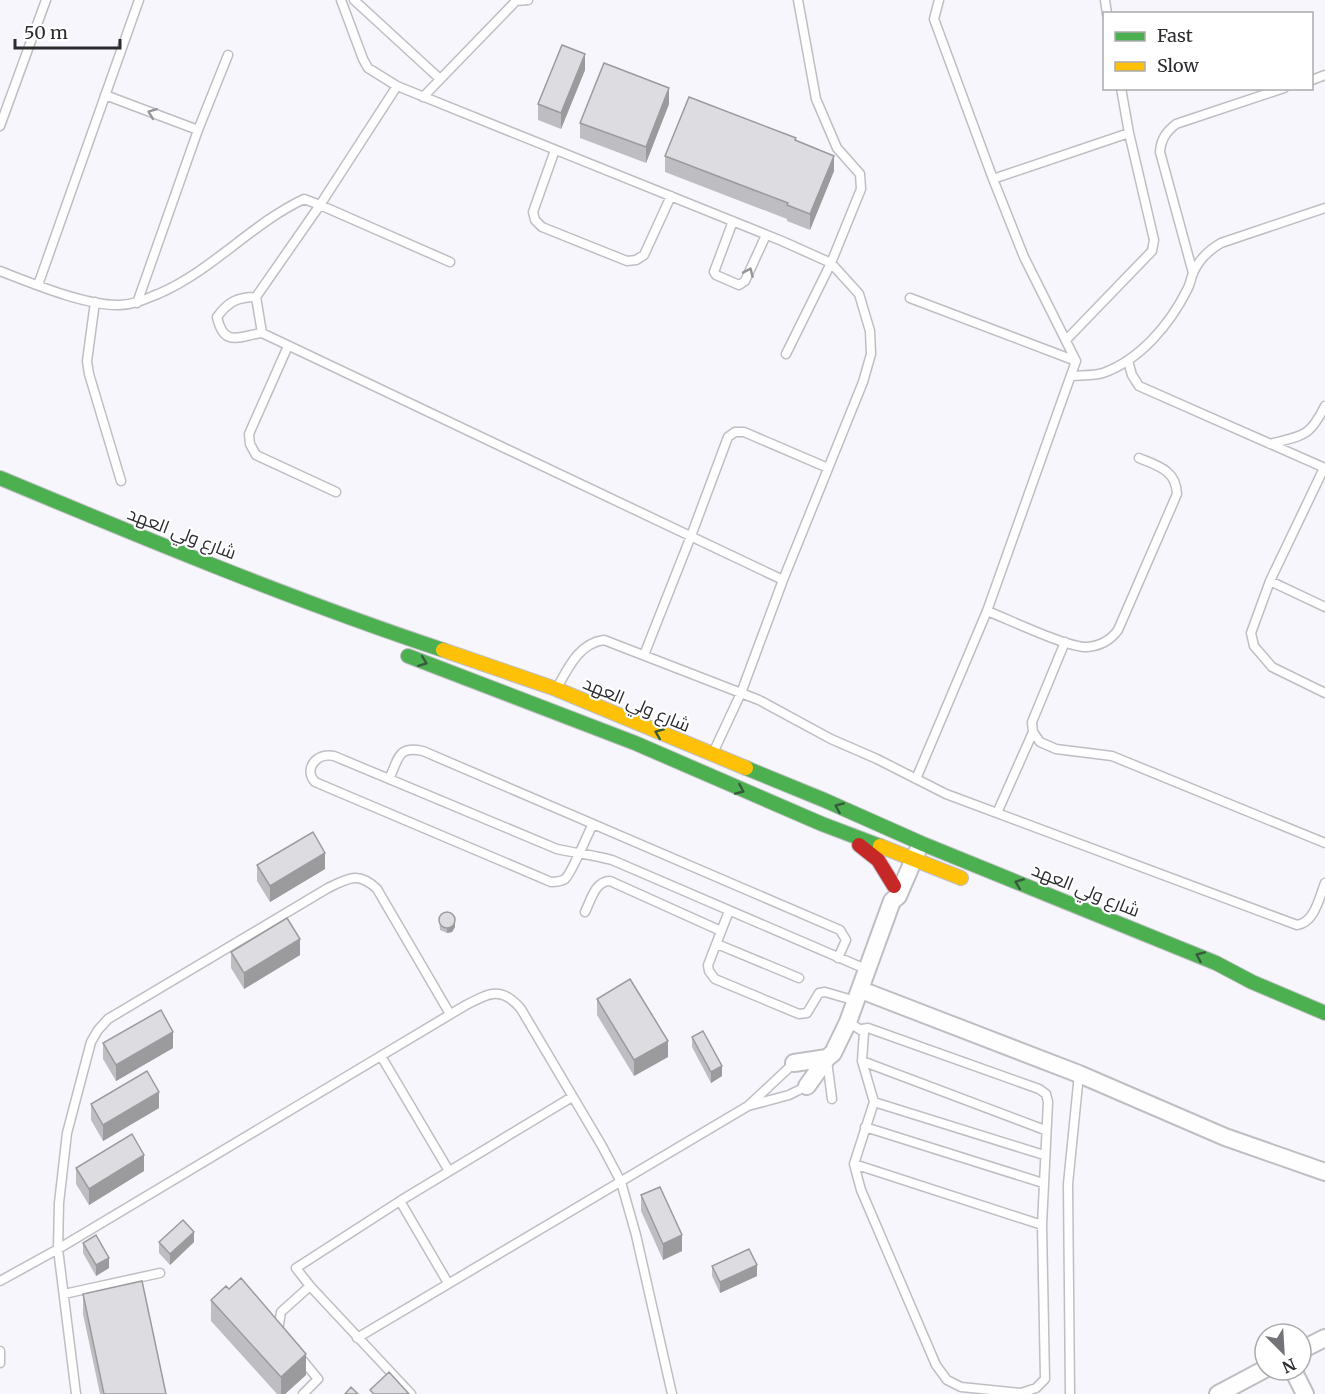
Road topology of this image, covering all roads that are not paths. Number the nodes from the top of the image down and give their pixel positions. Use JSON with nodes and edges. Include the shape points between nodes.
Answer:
{"nodes":[{"id":1,"x":46,"y":0,"type":"edge"},
{"id":2,"x":139,"y":0,"type":"edge"},
{"id":3,"x":341,"y":0,"type":"edge"},
{"id":4,"x":354,"y":0,"type":"edge"},
{"id":5,"x":516,"y":0,"type":"edge"},
{"id":6,"x":528,"y":0,"type":"edge"},
{"id":7,"x":798,"y":0,"type":"edge"},
{"id":8,"x":939,"y":0,"type":"edge"},
{"id":9,"x":344,"y":9,"type":"junction"},
{"id":10,"x":228,"y":55,"type":"dead end"},
{"id":11,"x":440,"y":79,"type":"junction"},
{"id":12,"x":397,"y":86,"type":"junction"},
{"id":13,"x":1121,"y":90,"type":"edge"},
{"id":14,"x":1278,"y":90,"type":"edge"},
{"id":15,"x":105,"y":95,"type":"junction"},
{"id":16,"x":423,"y":97,"type":"junction"},
{"id":17,"x":0,"y":126,"type":"edge"},
{"id":18,"x":198,"y":130,"type":"junction"},
{"id":19,"x":1129,"y":133,"type":"junction"},
{"id":20,"x":555,"y":150,"type":"junction"},
{"id":21,"x":993,"y":179,"type":"junction"},
{"id":22,"x":671,"y":196,"type":"junction"},
{"id":23,"x":320,"y":205,"type":"junction"},
{"id":24,"x":1325,"y":208,"type":"edge"},
{"id":25,"x":733,"y":221,"type":"junction"},
{"id":26,"x":765,"y":235,"type":"junction"},
{"id":27,"x":450,"y":262,"type":"dead end"},
{"id":28,"x":831,"y":263,"type":"junction"},
{"id":29,"x":0,"y":271,"type":"edge"},
{"id":30,"x":1193,"y":273,"type":"junction"},
{"id":31,"x":38,"y":285,"type":"junction"},
{"id":32,"x":256,"y":297,"type":"junction"},
{"id":33,"x":910,"y":298,"type":"dead end"},
{"id":34,"x":94,"y":302,"type":"junction"},
{"id":35,"x":136,"y":303,"type":"junction"},
{"id":36,"x":262,"y":333,"type":"junction"},
{"id":37,"x":1066,"y":340,"type":"junction"},
{"id":38,"x":288,"y":346,"type":"junction"},
{"id":39,"x":786,"y":354,"type":"dead end"},
{"id":40,"x":1076,"y":361,"type":"junction"},
{"id":41,"x":1128,"y":361,"type":"junction"},
{"id":42,"x":1071,"y":376,"type":"junction"},
{"id":43,"x":1325,"y":406,"type":"edge"},
{"id":44,"x":1270,"y":444,"type":"junction"},
{"id":45,"x":1139,"y":458,"type":"dead end"},
{"id":46,"x":828,"y":468,"type":"junction"},
{"id":47,"x":1325,"y":468,"type":"edge"},
{"id":48,"x":0,"y":478,"type":"edge"},
{"id":49,"x":121,"y":482,"type":"dead end"},
{"id":50,"x":0,"y":487,"type":"edge"},
{"id":51,"x":336,"y":492,"type":"dead end"},
{"id":52,"x":691,"y":536,"type":"junction"},
{"id":53,"x":783,"y":580,"type":"junction"},
{"id":54,"x":1270,"y":580,"type":"junction"},
{"id":55,"x":1325,"y":607,"type":"edge"},
{"id":56,"x":987,"y":611,"type":"junction"},
{"id":57,"x":345,"y":630,"type":"dead end"},
{"id":58,"x":1065,"y":642,"type":"junction"},
{"id":59,"x":398,"y":652,"type":"dead end"},
{"id":60,"x":644,"y":655,"type":"junction"},
{"id":61,"x":556,"y":688,"type":"junction"},
{"id":62,"x":741,"y":693,"type":"junction"},
{"id":63,"x":1325,"y":693,"type":"edge"},
{"id":64,"x":1033,"y":732,"type":"junction"},
{"id":65,"x":712,"y":755,"type":"junction"},
{"id":66,"x":704,"y":775,"type":"junction"},
{"id":67,"x":389,"y":779,"type":"junction"},
{"id":68,"x":916,"y":779,"type":"junction"},
{"id":69,"x":997,"y":813,"type":"junction"},
{"id":70,"x":593,"y":824,"type":"junction"},
{"id":71,"x":842,"y":832,"type":"junction"},
{"id":72,"x":1325,"y":843,"type":"edge"},
{"id":73,"x":915,"y":850,"type":"junction"},
{"id":74,"x":578,"y":853,"type":"junction"},
{"id":75,"x":948,"y":873,"type":"junction"},
{"id":76,"x":970,"y":881,"type":"dead end"},
{"id":77,"x":1325,"y":883,"type":"edge"},
{"id":78,"x":896,"y":892,"type":"junction"},
{"id":79,"x":729,"y":911,"type":"junction"},
{"id":80,"x":585,"y":912,"type":"dead end"},
{"id":81,"x":722,"y":931,"type":"junction"},
{"id":82,"x":1114,"y":936,"type":"dead end"},
{"id":83,"x":717,"y":944,"type":"junction"},
{"id":84,"x":838,"y":958,"type":"junction"},
{"id":85,"x":867,"y":970,"type":"junction"},
{"id":86,"x":800,"y":978,"type":"dead end"},
{"id":87,"x":1252,"y":982,"type":"junction"},
{"id":88,"x":858,"y":995,"type":"junction"},
{"id":89,"x":1325,"y":1013,"type":"edge"},
{"id":90,"x":450,"y":1014,"type":"junction"},
{"id":91,"x":855,"y":1025,"type":"junction"},
{"id":92,"x":381,"y":1056,"type":"junction"},
{"id":93,"x":827,"y":1058,"type":"junction"},
{"id":94,"x":862,"y":1061,"type":"junction"},
{"id":95,"x":794,"y":1064,"type":"joint"},
{"id":96,"x":1078,"y":1074,"type":"junction"},
{"id":97,"x":807,"y":1086,"type":"joint"},
{"id":98,"x":572,"y":1097,"type":"junction"},
{"id":99,"x":832,"y":1099,"type":"dead end"},
{"id":100,"x":874,"y":1102,"type":"junction"},
{"id":101,"x":748,"y":1106,"type":"junction"},
{"id":102,"x":865,"y":1127,"type":"junction"},
{"id":103,"x":1045,"y":1130,"type":"junction"},
{"id":104,"x":1044,"y":1155,"type":"junction"},
{"id":105,"x":854,"y":1164,"type":"junction"},
{"id":106,"x":449,"y":1171,"type":"junction"},
{"id":107,"x":1325,"y":1172,"type":"edge"},
{"id":108,"x":621,"y":1182,"type":"junction"},
{"id":109,"x":1043,"y":1183,"type":"junction"},
{"id":110,"x":399,"y":1201,"type":"junction"},
{"id":111,"x":1042,"y":1225,"type":"junction"},
{"id":112,"x":58,"y":1249,"type":"junction"},
{"id":113,"x":160,"y":1273,"type":"dead end"},
{"id":114,"x":0,"y":1281,"type":"edge"},
{"id":115,"x":448,"y":1283,"type":"junction"},
{"id":116,"x":310,"y":1286,"type":"junction"},
{"id":117,"x":64,"y":1294,"type":"junction"},
{"id":118,"x":284,"y":1338,"type":"edge"},
{"id":119,"x":357,"y":1338,"type":"junction"},
{"id":120,"x":291,"y":1346,"type":"edge"},
{"id":121,"x":0,"y":1351,"type":"edge"},
{"id":122,"x":0,"y":1363,"type":"edge"},
{"id":123,"x":1253,"y":1375,"type":"edge"},
{"id":124,"x":76,"y":1394,"type":"edge"},
{"id":125,"x":303,"y":1394,"type":"edge"},
{"id":126,"x":411,"y":1394,"type":"edge"},
{"id":127,"x":672,"y":1394,"type":"edge"},
{"id":128,"x":1070,"y":1394,"type":"edge"},
{"id":129,"x":1218,"y":1394,"type":"edge"}],
"edges":[{"from":1,"to":17,"type":"lane"},
{"from":2,"to":15,"type":"lane"},
{"from":3,"to":9,"type":"lane"},
{"from":4,"to":9,"type":"lane"},
{"from":4,"to":11,"type":"lane"},
{"from":5,"to":6,"type":"lane"},
{"from":5,"to":11,"type":"lane"},
{"from":7,"to":28,"type":"lane","via":[[816,99],[837,148],[860,174],[861,189]]},
{"from":8,"to":21,"type":"lane","via":[[934,19]]},
{"from":9,"to":12,"type":"lane","via":[[368,68]]},
{"from":10,"to":18,"type":"lane"},
{"from":11,"to":16,"type":"lane"},
{"from":12,"to":16,"type":"lane"},
{"from":12,"to":23,"type":"lane"},
{"from":13,"to":19,"type":"lane"},
{"from":14,"to":30,"type":"lane","via":[[1176,124],[1163,137],[1160,152]]},
{"from":18,"to":15,"type":"lane","one_way":true},
{"from":15,"to":31,"type":"lane"},
{"from":16,"to":20,"type":"lane"},
{"from":18,"to":35,"type":"lane"},
{"from":19,"to":21,"type":"lane"},
{"from":19,"to":37,"type":"lane","via":[[1154,240],[1152,251]]},
{"from":20,"to":22,"type":"lane"},
{"from":20,"to":22,"type":"lane","via":[[533,212],[535,220],[543,227],[627,261],[644,255]]},
{"from":21,"to":37,"type":"lane","via":[[1024,257]]},
{"from":22,"to":25,"type":"lane"},
{"from":23,"to":27,"type":"lane"},
{"from":23,"to":32,"type":"lane"},
{"from":23,"to":35,"type":"lane","via":[[304,200],[282,210],[174,287]]},
{"from":24,"to":30,"type":"lane","via":[[1221,243],[1209,250]]},
{"from":25,"to":26,"type":"lane"},
{"from":25,"to":26,"type":"lane","one_way":true,"via":[[716,275],[739,285],[745,281]]},
{"from":26,"to":28,"type":"lane"},
{"from":28,"to":39,"type":"lane"},
{"from":28,"to":46,"type":"lane","via":[[859,294],[869,324],[871,354]]},
{"from":29,"to":31,"type":"lane"},
{"from":30,"to":41,"type":"lane","via":[[1189,288],[1170,319]]},
{"from":31,"to":34,"type":"lane"},
{"from":32,"to":36,"type":"lane"},
{"from":32,"to":36,"type":"lane","via":[[236,299],[217,317],[220,330],[227,336],[239,339]]},
{"from":33,"to":40,"type":"lane"},
{"from":34,"to":35,"type":"lane"},
{"from":34,"to":49,"type":"lane","via":[[87,361]]},
{"from":36,"to":38,"type":"lane"},
{"from":37,"to":40,"type":"lane"},
{"from":38,"to":51,"type":"lane","via":[[249,434],[250,444],[256,455]]},
{"from":38,"to":52,"type":"lane"},
{"from":40,"to":42,"type":"lane"},
{"from":41,"to":42,"type":"lane","via":[[1101,374]]},
{"from":41,"to":44,"type":"lane","via":[[1139,386]]},
{"from":42,"to":56,"type":"lane"},
{"from":43,"to":44,"type":"lane","via":[[1309,431]]},
{"from":44,"to":47,"type":"lane"},
{"from":45,"to":58,"type":"lane","via":[[1167,470],[1177,494],[1118,630],[1098,646]]},
{"from":46,"to":52,"type":"lane","via":[[744,432],[735,432],[728,436]]},
{"from":46,"to":53,"type":"lane"},
{"from":47,"to":54,"type":"lane"},
{"from":48,"to":61,"type":"main road","name":"شارع ولي العهد","via":[[377,628]]},
{"from":50,"to":57,"type":"main road","name":"شارع ولي العهد"},
{"from":52,"to":53,"type":"lane"},
{"from":52,"to":60,"type":"lane"},
{"from":53,"to":62,"type":"lane"},
{"from":54,"to":55,"type":"lane"},
{"from":54,"to":63,"type":"lane","via":[[1251,633],[1254,646],[1272,667]]},
{"from":56,"to":58,"type":"lane"},
{"from":56,"to":68,"type":"lane"},
{"from":58,"to":64,"type":"lane","via":[[1032,722]]},
{"from":59,"to":66,"type":"main road","name":"شارع ولي العهد","one_way":true,"via":[[635,743]]},
{"from":60,"to":61,"type":"lane","via":[[604,640],[593,642],[573,660]]},
{"from":60,"to":62,"type":"lane"},
{"from":65,"to":61,"type":"main road","name":"شارع ولي العهد","one_way":true},
{"from":62,"to":65,"type":"lane"},
{"from":62,"to":68,"type":"lane"},
{"from":64,"to":69,"type":"lane"},
{"from":64,"to":72,"type":"lane","via":[[1040,742],[1056,749],[1112,756]]},
{"from":65,"to":66,"type":"lane"},
{"from":73,"to":65,"type":"main road","name":"شارع ولي العهد","one_way":true,"via":[[824,800]]},
{"from":66,"to":71,"type":"main road","name":"شارع ولي العهد","one_way":true},
{"from":67,"to":70,"type":"lane","via":[[402,752],[423,751]]},
{"from":67,"to":74,"type":"lane","via":[[557,849]]},
{"from":67,"to":74,"type":"lane","via":[[326,754],[315,761],[311,773],[315,782],[551,882],[565,879]]},
{"from":68,"to":69,"type":"lane"},
{"from":69,"to":77,"type":"lane","via":[[1297,925],[1310,919]]},
{"from":70,"to":74,"type":"lane"},
{"from":70,"to":84,"type":"lane","via":[[840,930],[846,940]]},
{"from":71,"to":73,"type":"main road","name":"شارع ولي العهد"},
{"from":71,"to":78,"type":"main road","via":[[878,860]]},
{"from":73,"to":75,"type":"main road","name":"شارع ولي العهد"},
{"from":73,"to":78,"type":"street"},
{"from":87,"to":73,"type":"main road","name":"شارع ولي العهد","one_way":true,"via":[[1137,930]]},
{"from":74,"to":79,"type":"lane","via":[[612,860]]},
{"from":75,"to":76,"type":"main road","name":"شارع ولي العهد"},
{"from":75,"to":78,"type":"main road","via":[[923,875]]},
{"from":78,"to":85,"type":"street"},
{"from":79,"to":81,"type":"lane"},
{"from":79,"to":84,"type":"lane"},
{"from":80,"to":81,"type":"lane","via":[[598,885],[610,881]]},
{"from":81,"to":83,"type":"lane"},
{"from":82,"to":87,"type":"main road","name":"شارع ولي العهد","via":[[1210,973]]},
{"from":83,"to":86,"type":"lane"},
{"from":83,"to":88,"type":"lane","via":[[708,965],[716,980],[804,1014],[819,993]]},
{"from":84,"to":85,"type":"lane"},
{"from":85,"to":88,"type":"street"},
{"from":87,"to":89,"type":"main road","name":"شارع ولي العهد"},
{"from":88,"to":91,"type":"street"},
{"from":88,"to":96,"type":"street"},
{"from":90,"to":92,"type":"lane"},
{"from":90,"to":98,"type":"lane","via":[[481,997],[507,995],[521,1009]]},
{"from":90,"to":112,"type":"lane","via":[[377,889],[357,877],[328,888],[195,966],[108,1019],[91,1042],[64,1154]]},
{"from":91,"to":93,"type":"street"},
{"from":91,"to":94,"type":"lane","via":[[864,1032]]},
{"from":91,"to":103,"type":"lane","via":[[1039,1089],[1048,1102]]},
{"from":92,"to":106,"type":"lane"},
{"from":92,"to":112,"type":"lane"},
{"from":93,"to":95,"type":"street"},
{"from":93,"to":97,"type":"street"},
{"from":93,"to":99,"type":"lane"},
{"from":94,"to":100,"type":"lane"},
{"from":94,"to":103,"type":"lane"},
{"from":95,"to":101,"type":"lane"},
{"from":96,"to":107,"type":"street","via":[[1225,1137]]},
{"from":96,"to":128,"type":"lane","via":[[1068,1184]]},
{"from":97,"to":101,"type":"lane"},
{"from":98,"to":106,"type":"lane"},
{"from":98,"to":108,"type":"lane"},
{"from":100,"to":102,"type":"lane"},
{"from":100,"to":104,"type":"lane"},
{"from":101,"to":108,"type":"lane"},
{"from":102,"to":105,"type":"lane"},
{"from":102,"to":109,"type":"lane"},
{"from":103,"to":104,"type":"lane"},
{"from":104,"to":109,"type":"lane"},
{"from":105,"to":111,"type":"lane"},
{"from":105,"to":111,"type":"lane","via":[[861,1190],[936,1365],[947,1380],[961,1387],[1022,1393],[1046,1379]]},
{"from":106,"to":110,"type":"lane"},
{"from":108,"to":115,"type":"lane"},
{"from":108,"to":127,"type":"lane"},
{"from":109,"to":111,"type":"lane"},
{"from":110,"to":115,"type":"lane"},
{"from":110,"to":116,"type":"lane","via":[[296,1268]]},
{"from":112,"to":114,"type":"lane"},
{"from":112,"to":117,"type":"lane"},
{"from":113,"to":117,"type":"lane"},
{"from":115,"to":119,"type":"lane"},
{"from":116,"to":118,"type":"lane","via":[[281,1312],[277,1330]]},
{"from":116,"to":119,"type":"lane"},
{"from":117,"to":124,"type":"lane"},
{"from":119,"to":126,"type":"lane"},
{"from":120,"to":125,"type":"lane","via":[[318,1379]]},
{"from":121,"to":122,"type":"lane"},
{"from":123,"to":129,"type":"street"}]}
